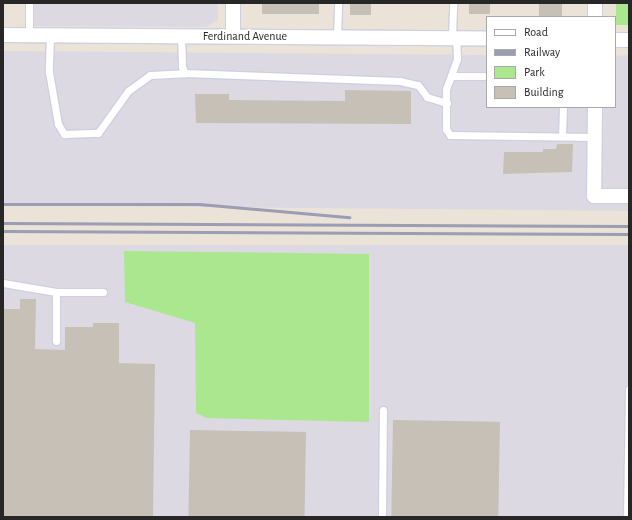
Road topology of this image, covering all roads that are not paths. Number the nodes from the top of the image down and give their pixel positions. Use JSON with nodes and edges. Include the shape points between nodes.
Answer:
{"nodes":[{"id":1,"x":28,"y":3,"type":"edge"},
{"id":2,"x":233,"y":3,"type":"edge"},
{"id":3,"x":338,"y":3,"type":"edge"},
{"id":4,"x":453,"y":3,"type":"edge"},
{"id":5,"x":595,"y":3,"type":"edge"},
{"id":6,"x":595,"y":16,"type":"edge"},
{"id":7,"x":3,"y":35,"type":"edge"},
{"id":8,"x":29,"y":36,"type":"junction"},
{"id":9,"x":50,"y":36,"type":"junction"},
{"id":10,"x":181,"y":36,"type":"junction"},
{"id":11,"x":233,"y":36,"type":"junction"},
{"id":12,"x":337,"y":37,"type":"junction"},
{"id":13,"x":454,"y":38,"type":"junction"},
{"id":14,"x":486,"y":38,"type":"edge"},
{"id":15,"x":616,"y":40,"type":"edge"},
{"id":16,"x":629,"y":40,"type":"edge"},
{"id":17,"x":185,"y":73,"type":"junction"},
{"id":18,"x":451,"y":76,"type":"junction"},
{"id":19,"x":486,"y":76,"type":"edge"},
{"id":20,"x":446,"y":102,"type":"junction"},
{"id":21,"x":563,"y":108,"type":"edge"},
{"id":22,"x":595,"y":108,"type":"edge"},
{"id":23,"x":562,"y":136,"type":"junction"},
{"id":24,"x":594,"y":137,"type":"junction"},
{"id":25,"x":629,"y":196,"type":"edge"},
{"id":26,"x":3,"y":282,"type":"edge"},
{"id":27,"x":56,"y":292,"type":"junction"},
{"id":28,"x":103,"y":292,"type":"dead end"},
{"id":29,"x":56,"y":341,"type":"dead end"},
{"id":30,"x":629,"y":390,"type":"edge"},
{"id":31,"x":383,"y":410,"type":"dead end"},
{"id":32,"x":628,"y":442,"type":"edge"},
{"id":33,"x":382,"y":517,"type":"edge"},
{"id":34,"x":627,"y":517,"type":"edge"}],
"edges":[{"from":1,"to":8,"type":"lane"},
{"from":2,"to":11,"type":"street"},
{"from":3,"to":12,"type":"lane"},
{"from":4,"to":13,"type":"lane"},
{"from":5,"to":6,"type":"street"},
{"from":7,"to":8,"type":"street","name":"Ferdinand Avenue"},
{"from":8,"to":9,"type":"street","name":"Ferdinand Avenue"},
{"from":9,"to":10,"type":"street","name":"Ferdinand Avenue"},
{"from":9,"to":17,"type":"lane","via":[[49,72],[58,124],[64,134],[98,134],[128,91],[150,75]]},
{"from":10,"to":11,"type":"street","name":"Ferdinand Avenue"},
{"from":10,"to":17,"type":"lane","via":[[182,67]]},
{"from":11,"to":12,"type":"street","name":"Ferdinand Avenue"},
{"from":12,"to":13,"type":"street","name":"Ferdinand Avenue"},
{"from":13,"to":14,"type":"street","name":"Ferdinand Avenue"},
{"from":13,"to":18,"type":"lane","via":[[457,59]]},
{"from":15,"to":16,"type":"street"},
{"from":17,"to":20,"type":"lane","via":[[400,81],[418,85],[427,97]]},
{"from":18,"to":19,"type":"lane"},
{"from":18,"to":20,"type":"lane","via":[[446,88]]},
{"from":20,"to":23,"type":"lane","via":[[446,129],[450,135]]},
{"from":21,"to":23,"type":"lane"},
{"from":22,"to":24,"type":"street"},
{"from":23,"to":24,"type":"lane"},
{"from":24,"to":25,"type":"street","via":[[594,196]]},
{"from":26,"to":27,"type":"lane"},
{"from":27,"to":28,"type":"lane"},
{"from":27,"to":29,"type":"lane"},
{"from":30,"to":32,"type":"lane"},
{"from":31,"to":33,"type":"lane"},
{"from":32,"to":34,"type":"lane"}]}
